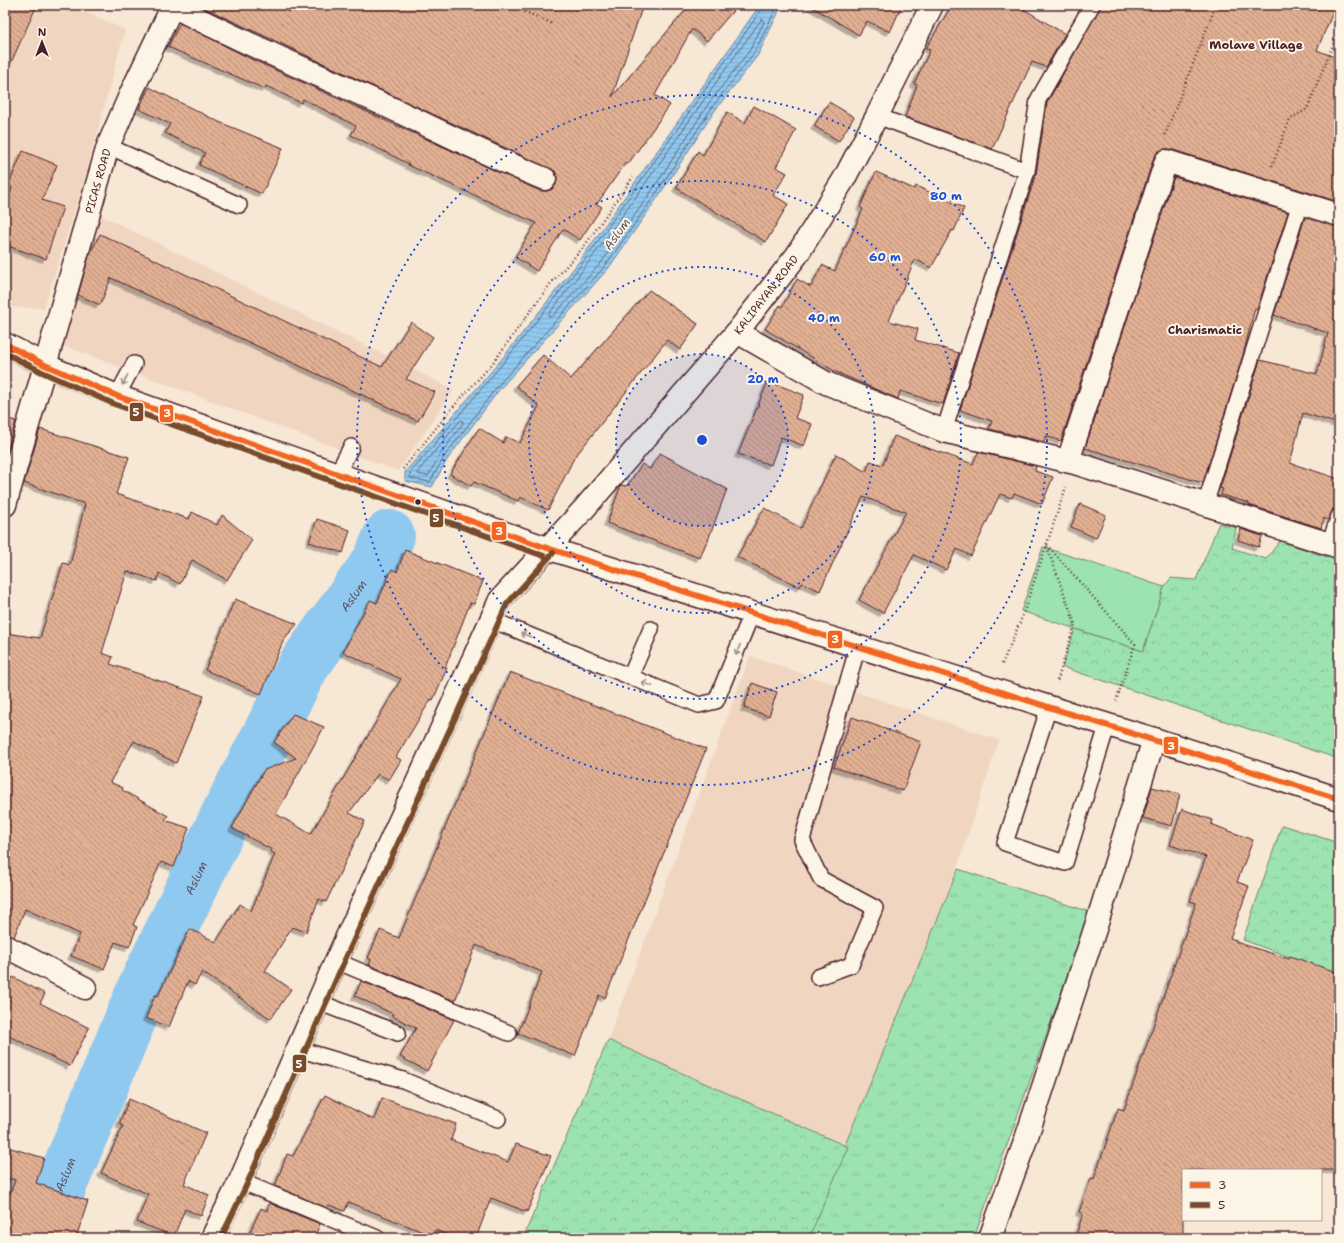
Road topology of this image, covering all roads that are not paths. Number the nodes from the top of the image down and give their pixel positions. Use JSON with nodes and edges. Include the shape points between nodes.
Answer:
{"nodes":[{"id":1,"x":932,"y":5,"type":"edge"},
{"id":2,"x":1092,"y":5,"type":"edge"},
{"id":3,"x":173,"y":6,"type":"edge"},
{"id":4,"x":877,"y":116,"type":"junction"},
{"id":5,"x":108,"y":146,"type":"junction"},
{"id":6,"x":1027,"y":171,"type":"junction"},
{"id":7,"x":545,"y":179,"type":"dead end"},
{"id":8,"x":1300,"y":203,"type":"junction"},
{"id":9,"x":239,"y":205,"type":"dead end"},
{"id":10,"x":1339,"y":215,"type":"edge"},
{"id":11,"x":737,"y":332,"type":"junction"},
{"id":12,"x":5,"y":344,"type":"edge"},
{"id":13,"x":134,"y":364,"type":"dead end"},
{"id":14,"x":45,"y":365,"type":"junction"},
{"id":15,"x":117,"y":396,"type":"junction"},
{"id":16,"x":944,"y":431,"type":"junction"},
{"id":17,"x":351,"y":447,"type":"dead end"},
{"id":18,"x":1072,"y":462,"type":"junction"},
{"id":19,"x":337,"y":474,"type":"junction"},
{"id":20,"x":5,"y":505,"type":"edge"},
{"id":21,"x":1205,"y":505,"type":"junction"},
{"id":22,"x":1339,"y":516,"type":"edge"},
{"id":23,"x":1334,"y":545,"type":"edge"},
{"id":24,"x":547,"y":548,"type":"junction"},
{"id":25,"x":752,"y":613,"type":"junction"},
{"id":26,"x":492,"y":620,"type":"junction"},
{"id":27,"x":651,"y":629,"type":"dead end"},
{"id":28,"x":858,"y":646,"type":"junction"},
{"id":29,"x":630,"y":677,"type":"junction"},
{"id":30,"x":1049,"y":707,"type":"junction"},
{"id":31,"x":1107,"y":726,"type":"junction"},
{"id":32,"x":1154,"y":739,"type":"junction"},
{"id":33,"x":1339,"y":799,"type":"edge"},
{"id":34,"x":5,"y":946,"type":"edge"},
{"id":35,"x":336,"y":961,"type":"junction"},
{"id":36,"x":818,"y":978,"type":"dead end"},
{"id":37,"x":85,"y":988,"type":"dead end"},
{"id":38,"x":318,"y":1002,"type":"junction"},
{"id":39,"x":398,"y":1033,"type":"dead end"},
{"id":40,"x":509,"y":1033,"type":"dead end"},
{"id":41,"x":298,"y":1049,"type":"junction"},
{"id":42,"x":498,"y":1119,"type":"dead end"},
{"id":43,"x":240,"y":1181,"type":"junction"},
{"id":44,"x":212,"y":1238,"type":"edge"},
{"id":45,"x":377,"y":1238,"type":"edge"},
{"id":46,"x":990,"y":1238,"type":"edge"}],
"edges":[{"from":1,"to":4,"type":"street","name":"KALIPAYAN ROAD"},
{"from":2,"to":6,"type":"lane","via":[[1038,100]]},
{"from":3,"to":5,"type":"street","name":"PICAS ROAD"},
{"from":3,"to":7,"type":"street","via":[[212,27],[505,163]]},
{"from":4,"to":6,"type":"lane"},
{"from":4,"to":11,"type":"street","name":"KALIPAYAN ROAD","via":[[844,179],[797,256]]},
{"from":5,"to":9,"type":"lane"},
{"from":5,"to":14,"type":"street","name":"PICAS ROAD"},
{"from":6,"to":16,"type":"lane"},
{"from":8,"to":10,"type":"street"},
{"from":8,"to":18,"type":"street","via":[[1166,160]]},
{"from":8,"to":21,"type":"lane"},
{"from":11,"to":16,"type":"street","via":[[826,383]]},
{"from":11,"to":24,"type":"street","name":"KALIPAYAN ROAD"},
{"from":12,"to":14,"type":"street"},
{"from":13,"to":15,"type":"lane","one_way":true},
{"from":14,"to":15,"type":"street"},
{"from":14,"to":20,"type":"street","name":"PICAS ROAD"},
{"from":15,"to":19,"type":"street"},
{"from":16,"to":18,"type":"street"},
{"from":17,"to":19,"type":"lane"},
{"from":18,"to":21,"type":"street"},
{"from":19,"to":24,"type":"street"},
{"from":21,"to":23,"type":"street"},
{"from":22,"to":23,"type":"lane"},
{"from":24,"to":25,"type":"street"},
{"from":24,"to":26,"type":"street","name":"KALIPAYAN ROAD","via":[[500,600]]},
{"from":25,"to":28,"type":"street"},
{"from":25,"to":29,"type":"lane","one_way":true,"via":[[716,701],[699,704]]},
{"from":29,"to":26,"type":"lane","one_way":true},
{"from":26,"to":35,"type":"street","name":"KALIPAYAN ROAD"},
{"from":27,"to":29,"type":"lane"},
{"from":28,"to":30,"type":"street"},
{"from":28,"to":36,"type":"lane","via":[[802,840],[820,879],[875,908],[851,965]]},
{"from":30,"to":31,"type":"street"},
{"from":30,"to":31,"type":"lane","via":[[1005,843],[1066,863]]},
{"from":31,"to":32,"type":"street"},
{"from":32,"to":33,"type":"street"},
{"from":32,"to":46,"type":"street","via":[[1096,926],[1025,1142]]},
{"from":34,"to":37,"type":"street"},
{"from":35,"to":38,"type":"street","name":"KALIPAYAN ROAD"},
{"from":35,"to":40,"type":"lane"},
{"from":38,"to":39,"type":"lane"},
{"from":38,"to":41,"type":"street","name":"KALIPAYAN ROAD"},
{"from":41,"to":42,"type":"lane","via":[[403,1080]]},
{"from":41,"to":43,"type":"street","name":"KALIPAYAN ROAD"},
{"from":43,"to":44,"type":"street","name":"KALIPAYAN ROAD"},
{"from":43,"to":45,"type":"lane"}]}
